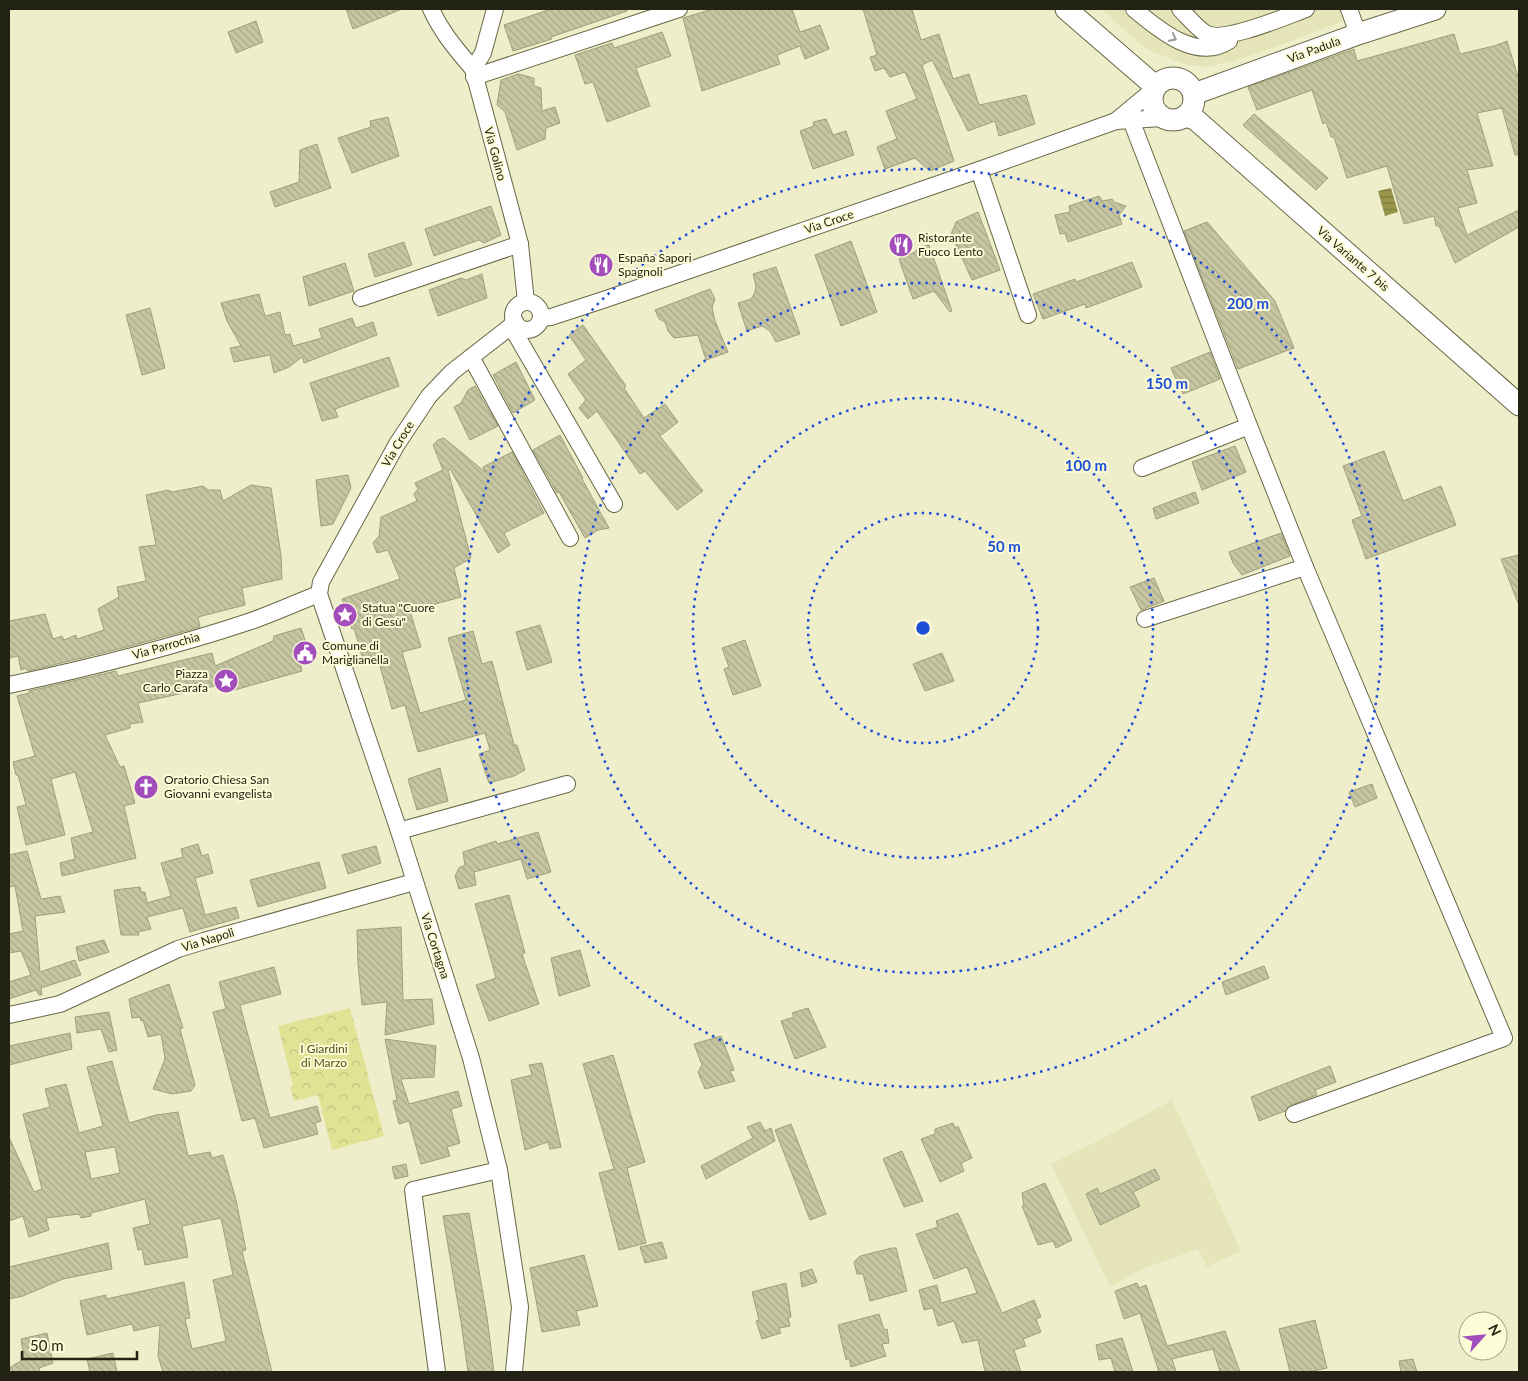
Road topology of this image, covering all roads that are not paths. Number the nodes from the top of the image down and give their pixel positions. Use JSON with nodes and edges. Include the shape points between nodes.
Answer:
{"nodes":[{"id":1,"x":431,"y":9,"type":"edge"},
{"id":2,"x":495,"y":9,"type":"edge"},
{"id":3,"x":679,"y":9,"type":"edge"},
{"id":4,"x":1066,"y":9,"type":"edge"},
{"id":5,"x":1134,"y":9,"type":"edge"},
{"id":6,"x":1180,"y":9,"type":"edge"},
{"id":7,"x":1306,"y":9,"type":"edge"},
{"id":8,"x":1349,"y":9,"type":"edge"},
{"id":9,"x":1435,"y":9,"type":"edge"},
{"id":10,"x":1241,"y":32,"type":"junction"},
{"id":11,"x":1358,"y":34,"type":"junction"},
{"id":12,"x":474,"y":73,"type":"junction"},
{"id":13,"x":1154,"y":89,"type":"junction"},
{"id":14,"x":1194,"y":94,"type":"junction"},
{"id":15,"x":1186,"y":116,"type":"junction"},
{"id":16,"x":1162,"y":118,"type":"junction"},
{"id":17,"x":1123,"y":120,"type":"junction"},
{"id":18,"x":979,"y":170,"type":"junction"},
{"id":19,"x":520,"y":244,"type":"junction"},
{"id":20,"x":362,"y":298,"type":"dead end"},
{"id":21,"x":526,"y":302,"type":"junction"},
{"id":22,"x":1028,"y":314,"type":"dead end"},
{"id":23,"x":541,"y":318,"type":"junction"},
{"id":24,"x":514,"y":324,"type":"junction"},
{"id":25,"x":471,"y":357,"type":"junction"},
{"id":26,"x":1519,"y":405,"type":"edge"},
{"id":27,"x":1249,"y":426,"type":"junction"},
{"id":28,"x":1142,"y":468,"type":"dead end"},
{"id":29,"x":614,"y":504,"type":"dead end"},
{"id":30,"x":570,"y":538,"type":"dead end"},
{"id":31,"x":1305,"y":567,"type":"junction"},
{"id":32,"x":319,"y":594,"type":"junction"},
{"id":33,"x":1145,"y":619,"type":"dead end"},
{"id":34,"x":9,"y":685,"type":"edge"},
{"id":35,"x":567,"y":784,"type":"dead end"},
{"id":36,"x":400,"y":832,"type":"junction"},
{"id":37,"x":414,"y":882,"type":"junction"},
{"id":38,"x":9,"y":1015,"type":"edge"},
{"id":39,"x":1294,"y":1114,"type":"dead end"},
{"id":40,"x":499,"y":1170,"type":"junction"},
{"id":41,"x":437,"y":1372,"type":"edge"},
{"id":42,"x":514,"y":1372,"type":"edge"}],
"edges":[{"from":1,"to":12,"type":"street","via":[[445,35]]},
{"from":2,"to":12,"type":"street"},
{"from":3,"to":12,"type":"street"},
{"from":4,"to":13,"type":"main road"},
{"from":5,"to":10,"type":"street","one_way":true,"via":[[1170,36],[1201,47],[1227,43]]},
{"from":6,"to":10,"type":"street","via":[[1206,34],[1214,37]]},
{"from":7,"to":10,"type":"street"},
{"from":8,"to":11,"type":"street"},
{"from":9,"to":11,"type":"main road","name":"Via Padula"},
{"from":11,"to":14,"type":"main road","name":"Via Padula"},
{"from":12,"to":19,"type":"street","name":"Via Golino"},
{"from":13,"to":14,"type":"main road","via":[[1166,78],[1180,78]]},
{"from":13,"to":16,"type":"main road","via":[[1151,104]]},
{"from":13,"to":17,"type":"street","name":"Via Croce"},
{"from":14,"to":15,"type":"main road","via":[[1193,106]]},
{"from":15,"to":16,"type":"main road","via":[[1175,120]]},
{"from":15,"to":26,"type":"main road","name":"Via Variante 7 bis","via":[[1195,119]]},
{"from":16,"to":17,"type":"street","name":"Via Croce"},
{"from":17,"to":18,"type":"street","name":"Via Croce"},
{"from":17,"to":27,"type":"street"},
{"from":18,"to":22,"type":"street"},
{"from":18,"to":23,"type":"street","name":"Via Croce","via":[[606,299]]},
{"from":19,"to":20,"type":"street"},
{"from":19,"to":21,"type":"street","name":"Via Golino"},
{"from":21,"to":23,"type":"street","via":[[537,306]]},
{"from":21,"to":24,"type":"street","via":[[515,310]]},
{"from":23,"to":24,"type":"street","via":[[538,325],[530,329]]},
{"from":24,"to":25,"type":"street","name":"Via Croce"},
{"from":24,"to":29,"type":"street"},
{"from":25,"to":30,"type":"street"},
{"from":25,"to":32,"type":"street","name":"Via Croce","via":[[428,396],[407,427],[321,582]]},
{"from":27,"to":28,"type":"street"},
{"from":27,"to":31,"type":"street"},
{"from":31,"to":33,"type":"street"},
{"from":31,"to":39,"type":"street","via":[[1504,1038]]},
{"from":32,"to":34,"type":"street","name":"Via Parrochia","via":[[248,622],[160,648]]},
{"from":32,"to":36,"type":"street","name":"Via Cortagna"},
{"from":35,"to":36,"type":"street"},
{"from":36,"to":37,"type":"street","name":"Via Cortagna"},
{"from":37,"to":38,"type":"street","name":"Via Napoli","via":[[178,949],[60,1004]]},
{"from":37,"to":40,"type":"street","name":"Via Cortagna","via":[[471,1058]]},
{"from":40,"to":41,"type":"street","via":[[413,1190]]},
{"from":40,"to":42,"type":"street","name":"Via Cortagna","via":[[520,1307]]}]}
